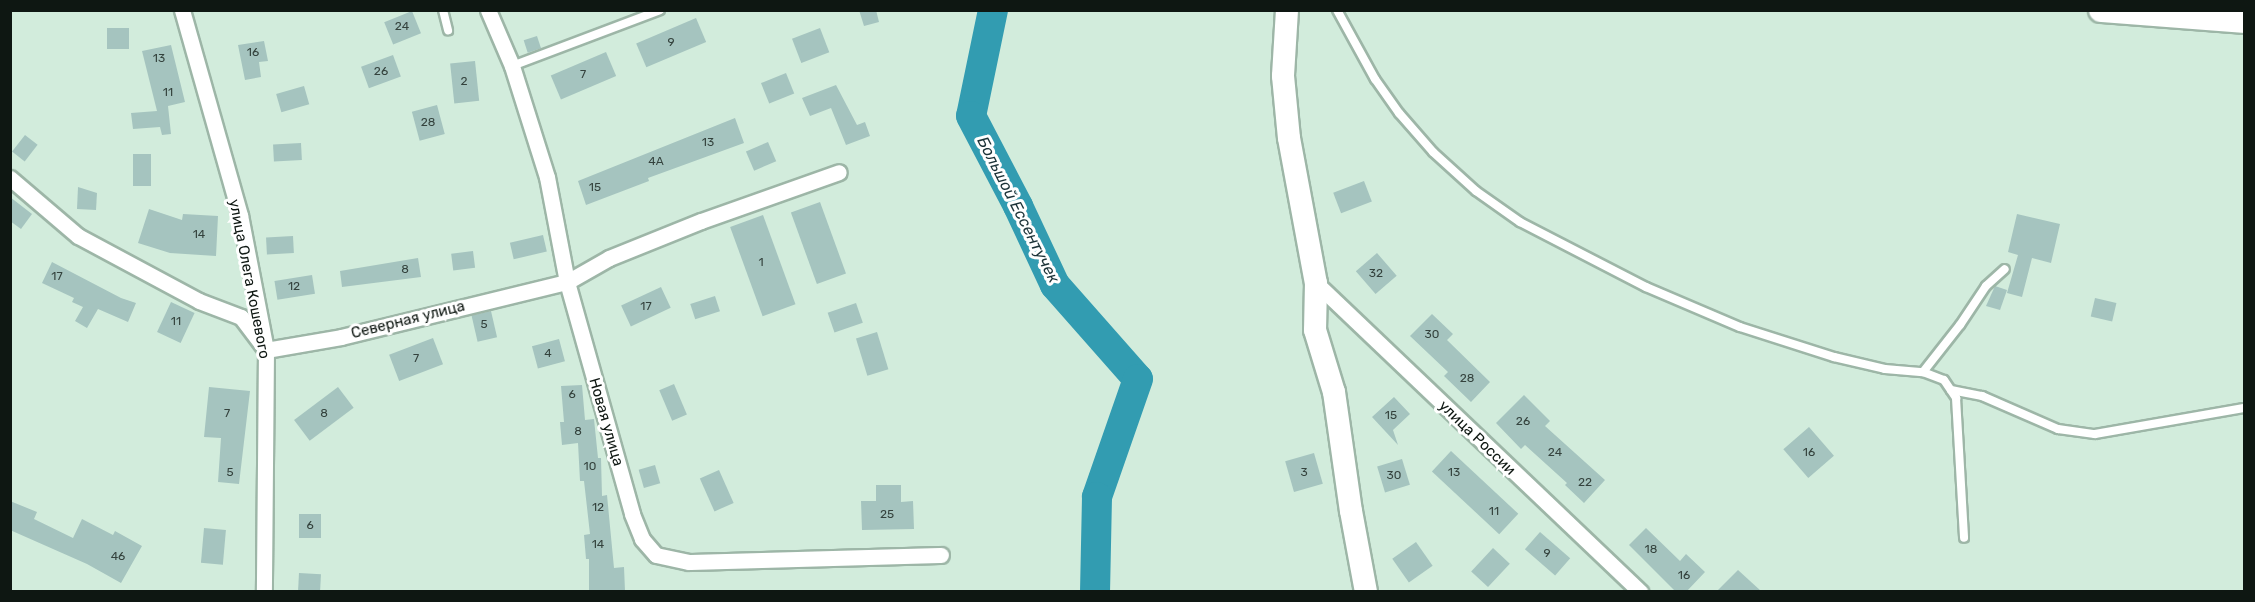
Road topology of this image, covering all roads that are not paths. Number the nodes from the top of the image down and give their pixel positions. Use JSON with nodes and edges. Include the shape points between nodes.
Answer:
{"nodes":[{"id":1,"x":182,"y":10,"type":"edge"},
{"id":2,"x":443,"y":10,"type":"edge"},
{"id":3,"x":488,"y":10,"type":"edge"},
{"id":4,"x":660,"y":10,"type":"edge"},
{"id":5,"x":1287,"y":10,"type":"edge"},
{"id":6,"x":1337,"y":10,"type":"edge"},
{"id":7,"x":2101,"y":10,"type":"edge"},
{"id":8,"x":2244,"y":21,"type":"edge"},
{"id":9,"x":448,"y":30,"type":"dead end"},
{"id":10,"x":512,"y":66,"type":"junction"},
{"id":11,"x":839,"y":172,"type":"dead end"},
{"id":12,"x":10,"y":178,"type":"edge"},
{"id":13,"x":2006,"y":269,"type":"dead end"},
{"id":14,"x":567,"y":282,"type":"junction"},
{"id":15,"x":1316,"y":282,"type":"junction"},
{"id":16,"x":266,"y":350,"type":"junction"},
{"id":17,"x":1923,"y":372,"type":"junction"},
{"id":18,"x":1951,"y":390,"type":"junction"},
{"id":19,"x":2244,"y":408,"type":"edge"},
{"id":20,"x":1964,"y":538,"type":"dead end"},
{"id":21,"x":941,"y":555,"type":"dead end"},
{"id":22,"x":264,"y":591,"type":"edge"},
{"id":23,"x":1366,"y":591,"type":"edge"},
{"id":24,"x":1640,"y":591,"type":"edge"}],
"edges":[{"from":1,"to":16,"type":"street","name":"улица Олега Кошевого","via":[[240,215]]},
{"from":2,"to":9,"type":"lane"},
{"from":3,"to":10,"type":"street","name":"Новая улица"},
{"from":4,"to":10,"type":"lane"},
{"from":5,"to":15,"type":"street","via":[[1283,76],[1288,138]]},
{"from":6,"to":17,"type":"lane","via":[[1375,79],[1426,144],[1476,191],[1520,222],[1646,287],[1740,327],[1834,357],[1885,369]]},
{"from":7,"to":8,"type":"main road"},
{"from":10,"to":14,"type":"street","name":"Новая улица","via":[[547,177]]},
{"from":11,"to":14,"type":"street","name":"Северная улица","via":[[700,221],[609,258]]},
{"from":12,"to":16,"type":"street","via":[[78,236],[199,301],[241,317]]},
{"from":13,"to":17,"type":"lane","via":[[1972,303]]},
{"from":14,"to":16,"type":"street","name":"Северная улица","via":[[341,337]]},
{"from":14,"to":21,"type":"street","name":"Новая улица","via":[[632,513],[642,539],[656,555],[689,562]]},
{"from":15,"to":23,"type":"street","via":[[1315,330],[1334,392]]},
{"from":15,"to":24,"type":"street","name":"улица России"},
{"from":16,"to":22,"type":"street","name":"улица Олега Кошевого"},
{"from":17,"to":18,"type":"lane","via":[[1944,380]]},
{"from":18,"to":19,"type":"lane","via":[[1982,396],[2058,429],[2095,434]]},
{"from":18,"to":20,"type":"lane","via":[[1956,398]]}]}
